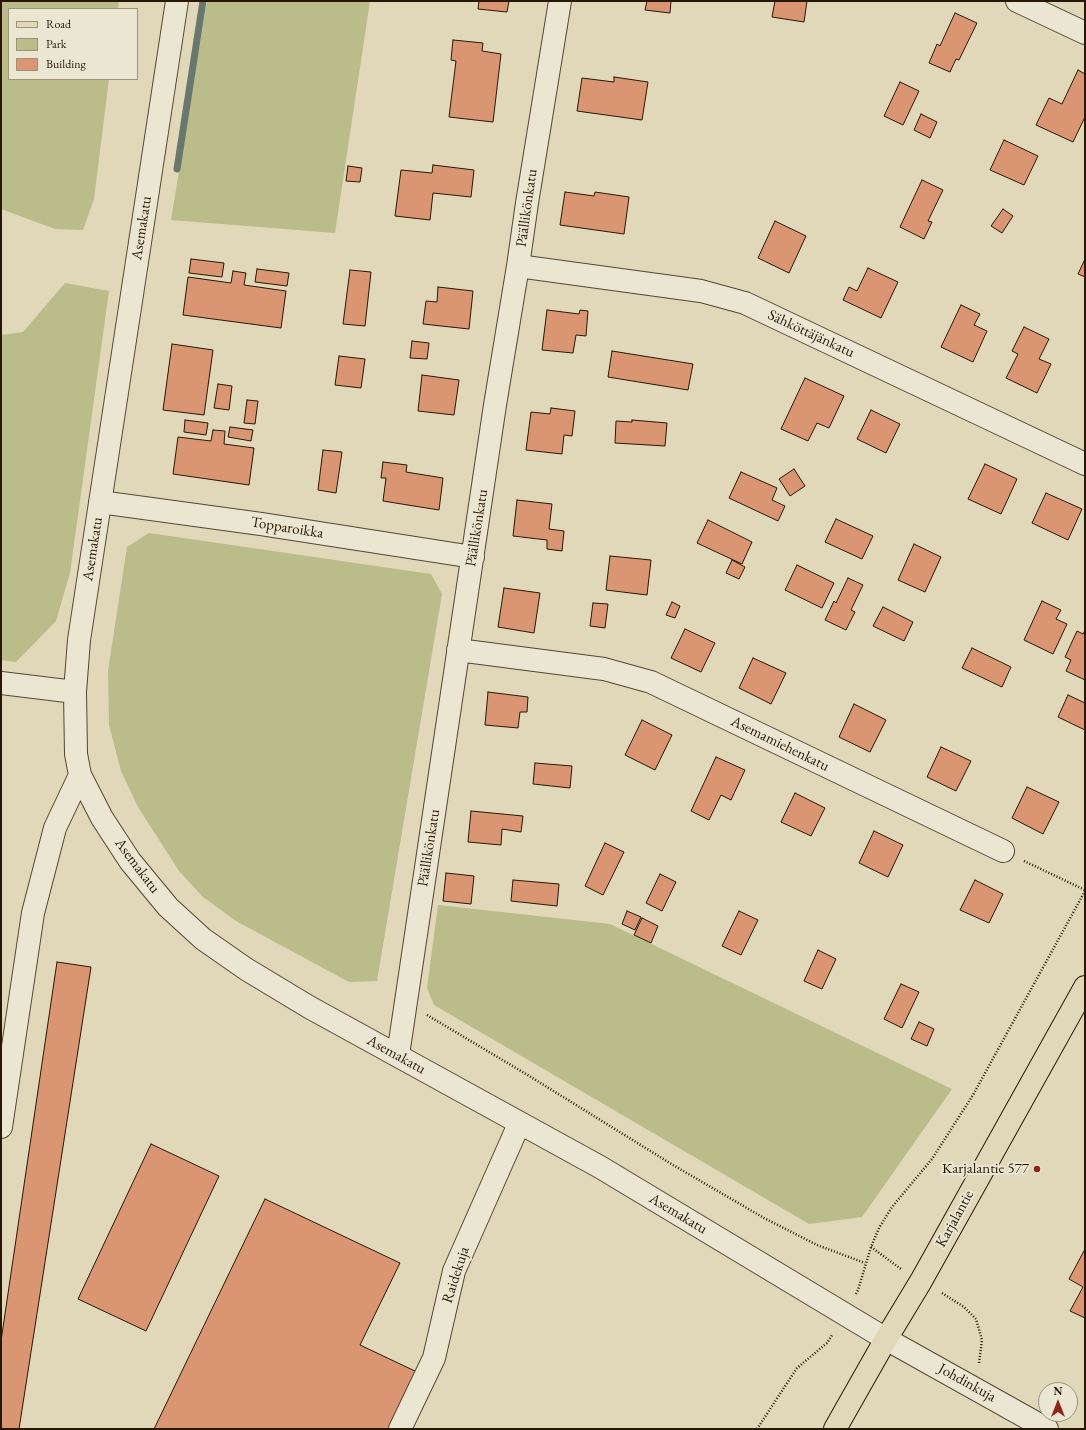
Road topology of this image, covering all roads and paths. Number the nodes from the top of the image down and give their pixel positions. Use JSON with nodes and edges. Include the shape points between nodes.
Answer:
{"nodes":[{"id":1,"x":177,"y":1,"type":"edge"},
{"id":2,"x":560,"y":1,"type":"edge"},
{"id":3,"x":1017,"y":1,"type":"edge"},
{"id":4,"x":1085,"y":33,"type":"edge"},
{"id":5,"x":518,"y":266,"type":"junction"},
{"id":6,"x":1085,"y":464,"type":"edge"},
{"id":7,"x":100,"y":502,"type":"junction"},
{"id":8,"x":473,"y":557,"type":"junction"},
{"id":9,"x":458,"y":650,"type":"junction"},
{"id":10,"x":1,"y":684,"type":"edge"},
{"id":11,"x":75,"y":692,"type":"junction"},
{"id":12,"x":80,"y":775,"type":"junction"},
{"id":13,"x":1003,"y":851,"type":"joint"},
{"id":14,"x":1085,"y":890,"type":"edge"},
{"id":15,"x":1085,"y":988,"type":"edge"},
{"id":16,"x":406,"y":1003,"type":"junction"},
{"id":17,"x":398,"y":1055,"type":"junction"},
{"id":18,"x":519,"y":1124,"type":"junction"},
{"id":19,"x":1,"y":1127,"type":"edge"},
{"id":20,"x":871,"y":1247,"type":"junction"},
{"id":21,"x":865,"y":1263,"type":"junction"},
{"id":22,"x":898,"y":1268,"type":"dead end"},
{"id":23,"x":858,"y":1290,"type":"dead end"},
{"id":24,"x":952,"y":1298,"type":"dead end"},
{"id":25,"x":886,"y":1339,"type":"junction"},
{"id":26,"x":827,"y":1343,"type":"dead end"},
{"id":27,"x":979,"y":1390,"type":"junction"},
{"id":28,"x":400,"y":1429,"type":"edge"},
{"id":29,"x":757,"y":1429,"type":"edge"},
{"id":30,"x":835,"y":1429,"type":"edge"},
{"id":31,"x":1047,"y":1429,"type":"edge"}],
"edges":[{"from":1,"to":7,"type":"street","name":"Asemakatu"},
{"from":2,"to":5,"type":"street","name":"Päällikönkatu"},
{"from":3,"to":4,"type":"street"},
{"from":5,"to":6,"type":"street","name":"Sähköttäjänkatu","via":[[701,291],[745,303]]},
{"from":5,"to":8,"type":"street","name":"Päällikönkatu"},
{"from":7,"to":8,"type":"street","name":"Topparoikka"},
{"from":7,"to":11,"type":"street","name":"Asemakatu","via":[[79,640]]},
{"from":8,"to":9,"type":"street","name":"Päällikönkatu"},
{"from":9,"to":13,"type":"street","name":"Asemamiehenkatu","via":[[604,669],[651,682]]},
{"from":9,"to":16,"type":"street","name":"Päällikönkatu"},
{"from":10,"to":11,"type":"street"},
{"from":11,"to":12,"type":"street","name":"Asemakatu","via":[[76,754]]},
{"from":12,"to":17,"type":"street","name":"Asemakatu","via":[[102,818],[130,861],[168,907],[203,939],[309,1007]]},
{"from":12,"to":19,"type":"street","via":[[55,828],[33,913]]},
{"from":13,"to":14,"type":"path"},
{"from":14,"to":20,"type":"path","via":[[973,1095],[932,1159],[892,1207]]},
{"from":15,"to":25,"type":"main road","name":"Karjalantie"},
{"from":16,"to":17,"type":"street","name":"Päällikönkatu"},
{"from":16,"to":21,"type":"path","via":[[764,1218],[817,1245]]},
{"from":17,"to":18,"type":"street","name":"Asemakatu"},
{"from":18,"to":25,"type":"street","name":"Asemakatu","via":[[600,1167]]},
{"from":18,"to":28,"type":"street","name":"Raidekuja","via":[[454,1271],[434,1358]]},
{"from":20,"to":21,"type":"path"},
{"from":20,"to":22,"type":"path"},
{"from":21,"to":23,"type":"path"},
{"from":24,"to":27,"type":"path","via":[[976,1319],[982,1340]]},
{"from":25,"to":27,"type":"street","name":"Johdinkuja"},
{"from":25,"to":30,"type":"main road","name":"Karjalantie"},
{"from":26,"to":29,"type":"path","via":[[797,1368]]},
{"from":27,"to":31,"type":"street","name":"Johdinkuja"}]}
